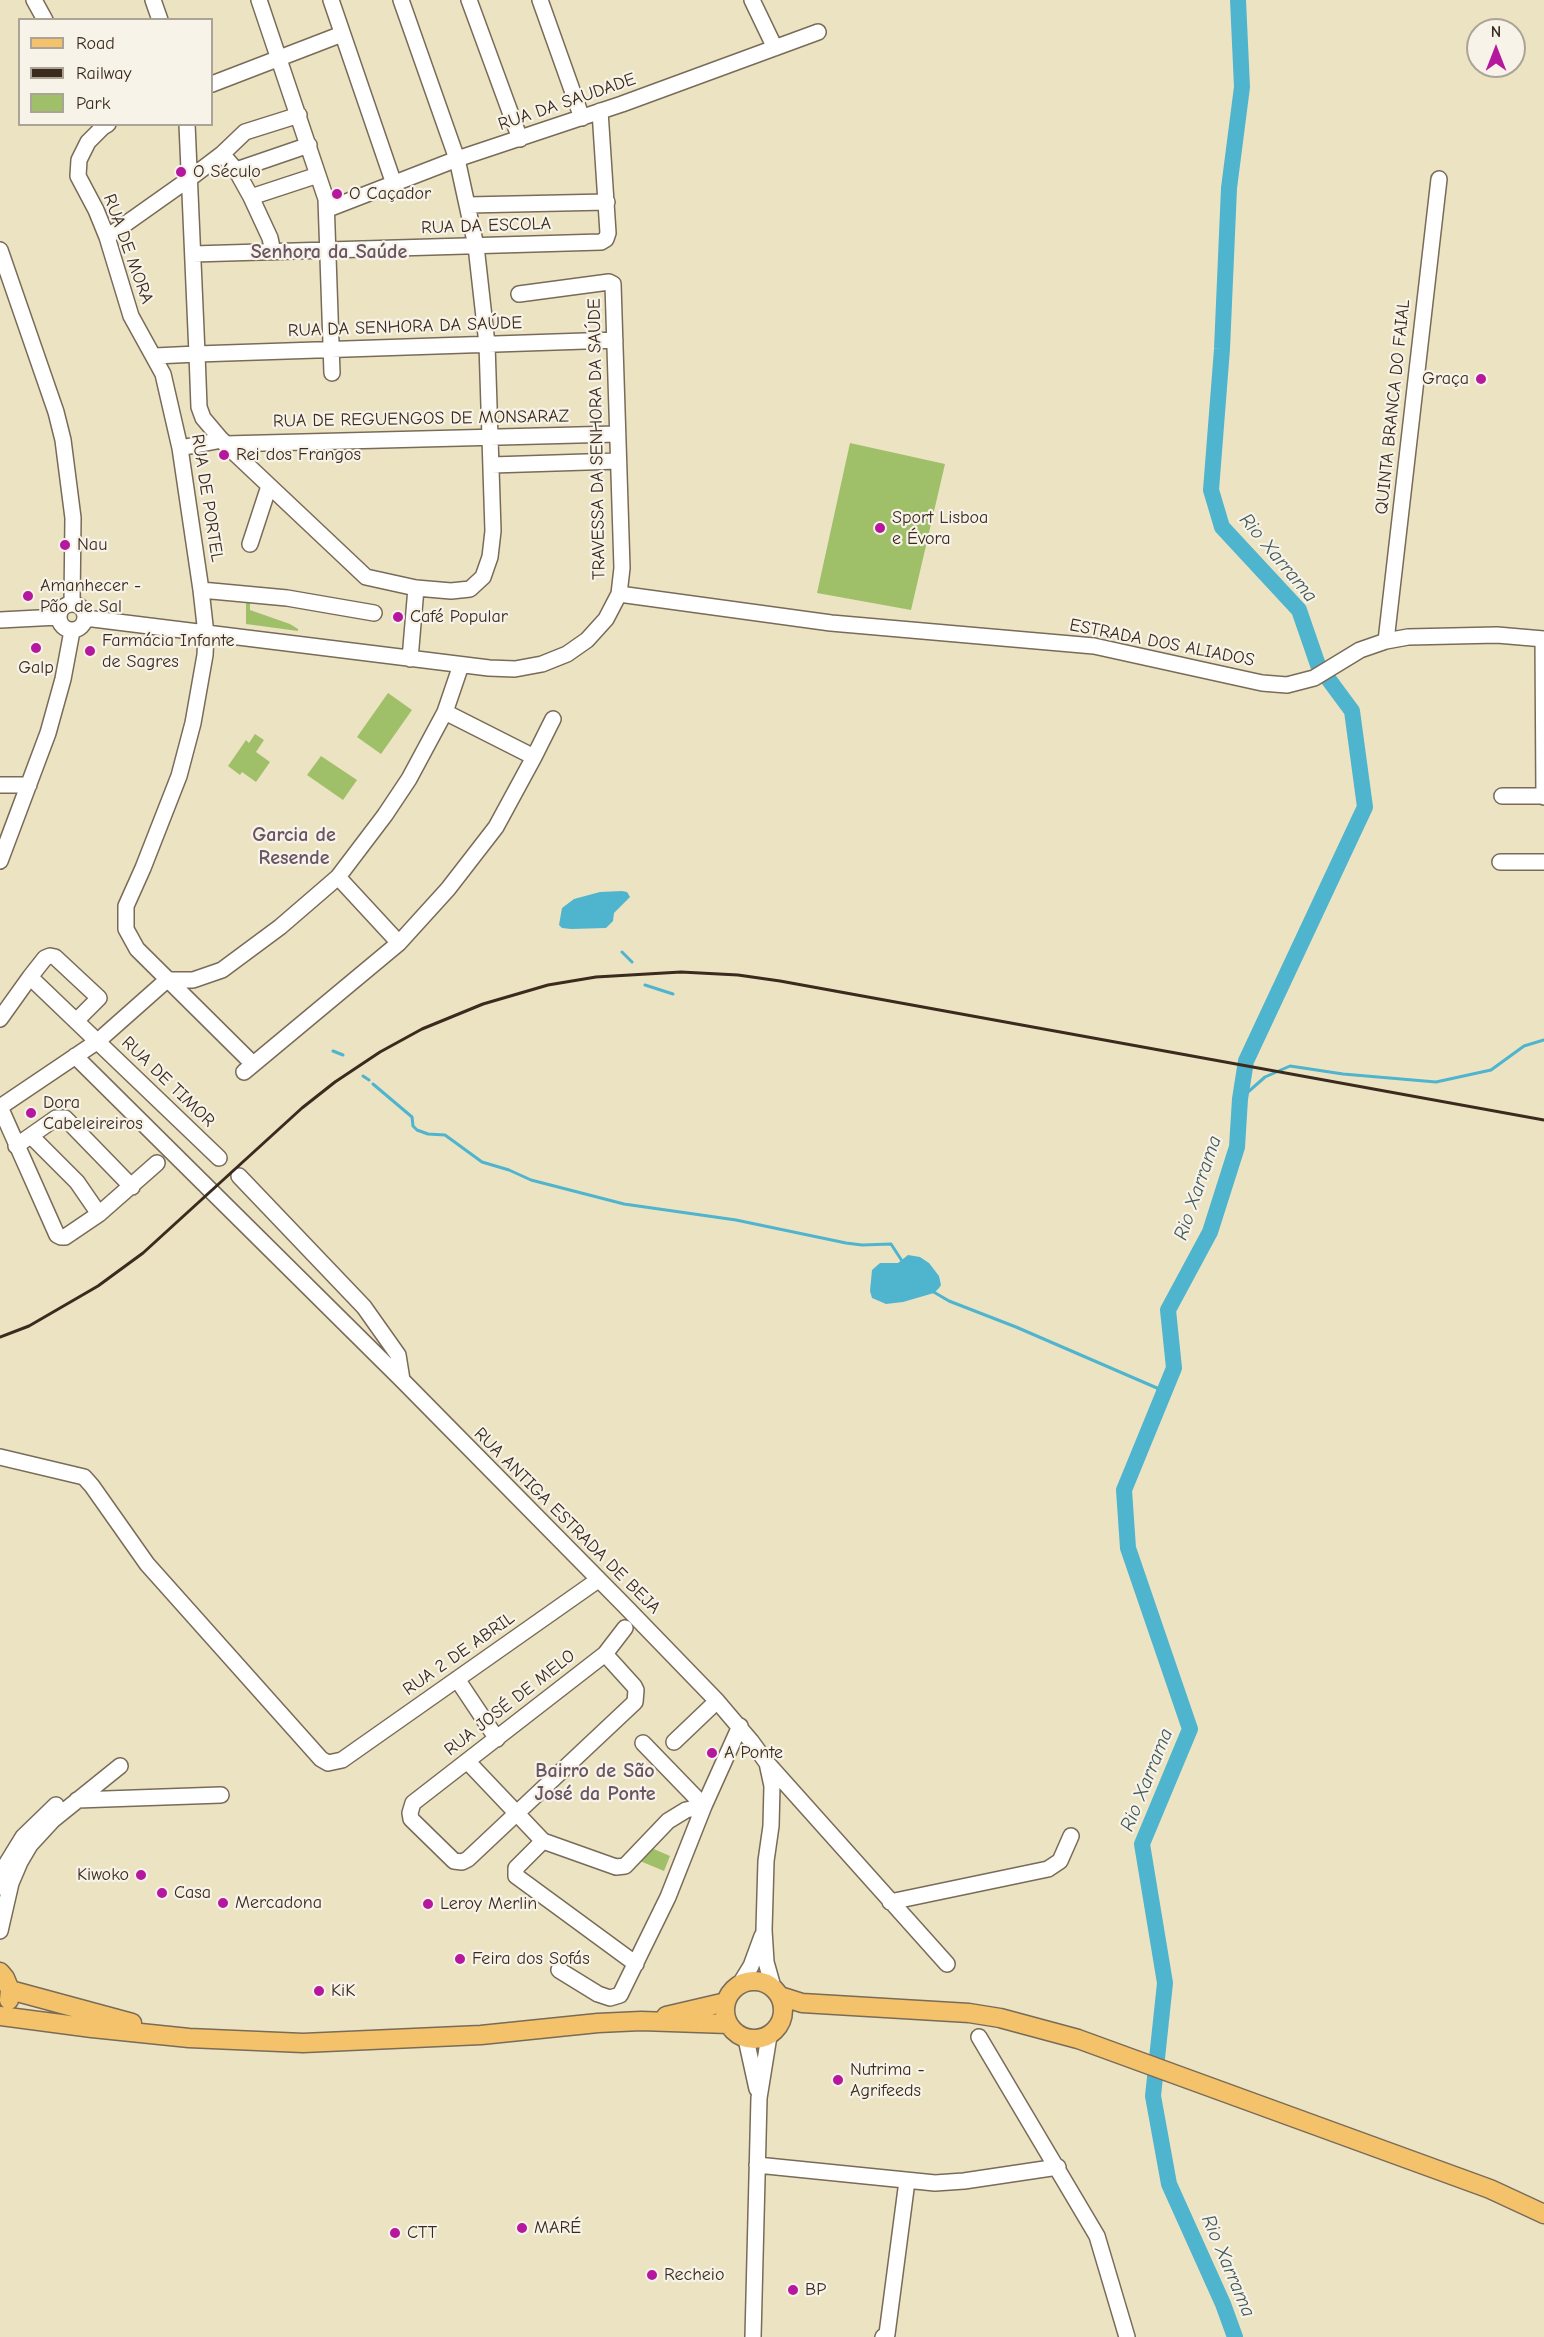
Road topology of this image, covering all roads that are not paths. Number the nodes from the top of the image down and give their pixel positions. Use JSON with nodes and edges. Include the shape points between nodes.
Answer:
{"nodes":[{"id":1,"x":34,"y":0,"type":"edge"},
{"id":2,"x":153,"y":0,"type":"edge"},
{"id":3,"x":259,"y":0,"type":"edge"},
{"id":4,"x":331,"y":0,"type":"edge"},
{"id":5,"x":401,"y":0,"type":"edge"},
{"id":6,"x":469,"y":0,"type":"edge"},
{"id":7,"x":540,"y":0,"type":"edge"},
{"id":8,"x":752,"y":0,"type":"edge"},
{"id":9,"x":44,"y":18,"type":"edge"},
{"id":10,"x":159,"y":18,"type":"edge"},
{"id":11,"x":818,"y":32,"type":"dead end"},
{"id":12,"x":342,"y":34,"type":"junction"},
{"id":13,"x":775,"y":48,"type":"junction"},
{"id":14,"x":278,"y":58,"type":"junction"},
{"id":15,"x":213,"y":84,"type":"edge"},
{"id":16,"x":600,"y":111,"type":"junction"},
{"id":17,"x":299,"y":115,"type":"junction"},
{"id":18,"x":582,"y":118,"type":"junction"},
{"id":19,"x":103,"y":126,"type":"edge"},
{"id":20,"x":187,"y":126,"type":"edge"},
{"id":21,"x":520,"y":139,"type":"junction"},
{"id":22,"x":309,"y":145,"type":"junction"},
{"id":23,"x":222,"y":154,"type":"junction"},
{"id":24,"x":457,"y":159,"type":"junction"},
{"id":25,"x":237,"y":170,"type":"junction"},
{"id":26,"x":318,"y":175,"type":"junction"},
{"id":27,"x":189,"y":179,"type":"junction"},
{"id":28,"x":1438,"y":179,"type":"dead end"},
{"id":29,"x":394,"y":184,"type":"junction"},
{"id":30,"x":251,"y":197,"type":"junction"},
{"id":31,"x":607,"y":202,"type":"junction"},
{"id":32,"x":468,"y":205,"type":"junction"},
{"id":33,"x":328,"y":209,"type":"junction"},
{"id":34,"x":107,"y":237,"type":"junction"},
{"id":35,"x":476,"y":246,"type":"junction"},
{"id":36,"x":0,"y":250,"type":"edge"},
{"id":37,"x":329,"y":250,"type":"junction"},
{"id":38,"x":273,"y":252,"type":"junction"},
{"id":39,"x":192,"y":254,"type":"junction"},
{"id":40,"x":5,"y":282,"type":"edge"},
{"id":41,"x":519,"y":294,"type":"dead end"},
{"id":42,"x":615,"y":340,"type":"junction"},
{"id":43,"x":487,"y":344,"type":"junction"},
{"id":44,"x":332,"y":349,"type":"junction"},
{"id":45,"x":197,"y":354,"type":"junction"},
{"id":46,"x":155,"y":356,"type":"junction"},
{"id":47,"x":332,"y":373,"type":"dead end"},
{"id":48,"x":173,"y":413,"type":"joint"},
{"id":49,"x":617,"y":434,"type":"junction"},
{"id":50,"x":491,"y":438,"type":"junction"},
{"id":51,"x":224,"y":442,"type":"junction"},
{"id":52,"x":180,"y":448,"type":"junction"},
{"id":53,"x":618,"y":461,"type":"junction"},
{"id":54,"x":492,"y":465,"type":"junction"},
{"id":55,"x":269,"y":486,"type":"junction"},
{"id":56,"x":250,"y":544,"type":"dead end"},
{"id":57,"x":416,"y":588,"type":"junction"},
{"id":58,"x":201,"y":590,"type":"junction"},
{"id":59,"x":619,"y":594,"type":"junction"},
{"id":60,"x":72,"y":604,"type":"junction"},
{"id":61,"x":374,"y":613,"type":"dead end"},
{"id":62,"x":58,"y":616,"type":"junction"},
{"id":63,"x":85,"y":618,"type":"junction"},
{"id":64,"x":0,"y":620,"type":"edge"},
{"id":65,"x":72,"y":631,"type":"junction"},
{"id":66,"x":206,"y":634,"type":"junction"},
{"id":67,"x":1543,"y":639,"type":"edge"},
{"id":68,"x":1386,"y":640,"type":"junction"},
{"id":69,"x":410,"y":659,"type":"junction"},
{"id":70,"x":461,"y":665,"type":"junction"},
{"id":71,"x":445,"y":712,"type":"junction"},
{"id":72,"x":553,"y":719,"type":"dead end"},
{"id":73,"x":534,"y":757,"type":"junction"},
{"id":74,"x":0,"y":785,"type":"edge"},
{"id":75,"x":29,"y":785,"type":"junction"},
{"id":76,"x":1502,"y":796,"type":"dead end"},
{"id":77,"x":1544,"y":796,"type":"edge"},
{"id":78,"x":0,"y":861,"type":"edge"},
{"id":79,"x":1500,"y":862,"type":"dead end"},
{"id":80,"x":1544,"y":862,"type":"edge"},
{"id":81,"x":338,"y":877,"type":"junction"},
{"id":82,"x":399,"y":943,"type":"junction"},
{"id":83,"x":30,"y":977,"type":"junction"},
{"id":84,"x":169,"y":980,"type":"junction"},
{"id":85,"x":0,"y":1019,"type":"edge"},
{"id":86,"x":76,"y":1021,"type":"junction"},
{"id":87,"x":98,"y":1041,"type":"junction"},
{"id":88,"x":75,"y":1056,"type":"junction"},
{"id":89,"x":0,"y":1107,"type":"edge"},
{"id":90,"x":31,"y":1136,"type":"junction"},
{"id":91,"x":16,"y":1146,"type":"junction"},
{"id":92,"x":219,"y":1158,"type":"dead end"},
{"id":93,"x":157,"y":1163,"type":"dead end"},
{"id":94,"x":239,"y":1176,"type":"dead end"},
{"id":95,"x":132,"y":1187,"type":"junction"},
{"id":96,"x":99,"y":1214,"type":"junction"},
{"id":97,"x":402,"y":1380,"type":"junction"},
{"id":98,"x":0,"y":1457,"type":"edge"},
{"id":99,"x":598,"y":1580,"type":"junction"},
{"id":100,"x":624,"y":1605,"type":"junction"},
{"id":101,"x":625,"y":1628,"type":"junction"},
{"id":102,"x":647,"y":1629,"type":"junction"},
{"id":103,"x":605,"y":1654,"type":"junction"},
{"id":104,"x":457,"y":1679,"type":"junction"},
{"id":105,"x":717,"y":1701,"type":"junction"},
{"id":106,"x":740,"y":1726,"type":"junction"},
{"id":107,"x":496,"y":1739,"type":"junction"},
{"id":108,"x":674,"y":1742,"type":"dead end"},
{"id":109,"x":643,"y":1743,"type":"dead end"},
{"id":110,"x":467,"y":1761,"type":"junction"},
{"id":111,"x":766,"y":1763,"type":"junction"},
{"id":112,"x":221,"y":1795,"type":"dead end"},
{"id":113,"x":63,"y":1799,"type":"junction"},
{"id":114,"x":79,"y":1800,"type":"junction"},
{"id":115,"x":704,"y":1806,"type":"junction"},
{"id":116,"x":516,"y":1814,"type":"junction"},
{"id":117,"x":1071,"y":1836,"type":"dead end"},
{"id":118,"x":543,"y":1841,"type":"junction"},
{"id":119,"x":0,"y":1887,"type":"edge"},
{"id":120,"x":890,"y":1902,"type":"junction"},
{"id":121,"x":764,"y":1930,"type":"junction"},
{"id":122,"x":0,"y":1931,"type":"edge"},
{"id":123,"x":636,"y":1964,"type":"junction"},
{"id":124,"x":947,"y":1964,"type":"dead end"},
{"id":125,"x":559,"y":1970,"type":"dead end"},
{"id":126,"x":0,"y":1972,"type":"edge"},
{"id":127,"x":740,"y":1984,"type":"junction"},
{"id":128,"x":10,"y":1990,"type":"junction"},
{"id":129,"x":776,"y":1991,"type":"junction"},
{"id":130,"x":726,"y":2002,"type":"junction"},
{"id":131,"x":875,"y":2007,"type":"junction"},
{"id":132,"x":0,"y":2016,"type":"edge"},
{"id":133,"x":783,"y":2018,"type":"junction"},
{"id":134,"x":640,"y":2021,"type":"junction"},
{"id":135,"x":728,"y":2024,"type":"junction"},
{"id":136,"x":769,"y":2036,"type":"junction"},
{"id":137,"x":980,"y":2037,"type":"dead end"},
{"id":138,"x":189,"y":2038,"type":"junction"},
{"id":139,"x":746,"y":2039,"type":"junction"},
{"id":140,"x":759,"y":2098,"type":"junction"},
{"id":141,"x":757,"y":2165,"type":"junction"},
{"id":142,"x":1058,"y":2167,"type":"junction"},
{"id":143,"x":908,"y":2181,"type":"junction"},
{"id":144,"x":1490,"y":2189,"type":"junction"},
{"id":145,"x":1544,"y":2203,"type":"edge"},
{"id":146,"x":1544,"y":2214,"type":"edge"},
{"id":147,"x":885,"y":2336,"type":"edge"},
{"id":148,"x":753,"y":2337,"type":"edge"},
{"id":149,"x":1127,"y":2337,"type":"edge"}],
"edges":[{"from":1,"to":9,"type":"street"},
{"from":2,"to":10,"type":"street"},
{"from":3,"to":14,"type":"street"},
{"from":4,"to":12,"type":"street"},
{"from":5,"to":24,"type":"street"},
{"from":6,"to":21,"type":"street"},
{"from":7,"to":18,"type":"street"},
{"from":8,"to":13,"type":"street"},
{"from":11,"to":13,"type":"street","name":"RUA DA SAUDADE"},
{"from":12,"to":14,"type":"street"},
{"from":12,"to":29,"type":"street"},
{"from":13,"to":16,"type":"street","name":"RUA DA SAUDADE"},
{"from":14,"to":15,"type":"street"},
{"from":14,"to":17,"type":"street"},
{"from":16,"to":18,"type":"street","name":"RUA DA SAUDADE"},
{"from":16,"to":31,"type":"street"},
{"from":17,"to":22,"type":"street"},
{"from":17,"to":23,"type":"street","via":[[245,132]]},
{"from":18,"to":21,"type":"street","name":"RUA DA SAUDADE"},
{"from":19,"to":34,"type":"street","name":"RUA DE MORA","via":[[88,142],[77,170]]},
{"from":20,"to":27,"type":"street"},
{"from":21,"to":24,"type":"street","name":"RUA DA SAUDADE"},
{"from":22,"to":25,"type":"street"},
{"from":22,"to":26,"type":"street"},
{"from":23,"to":25,"type":"street"},
{"from":23,"to":27,"type":"street"},
{"from":24,"to":29,"type":"street","name":"RUA DA SAUDADE"},
{"from":24,"to":32,"type":"street"},
{"from":25,"to":30,"type":"street"},
{"from":26,"to":30,"type":"street"},
{"from":26,"to":33,"type":"street"},
{"from":27,"to":34,"type":"street"},
{"from":27,"to":39,"type":"street"},
{"from":28,"to":68,"type":"street","name":"QUINTA BRANCA DO FAIAL"},
{"from":29,"to":33,"type":"street","name":"RUA DA SAUDADE"},
{"from":30,"to":38,"type":"street"},
{"from":31,"to":32,"type":"street"},
{"from":31,"to":35,"type":"street","name":"RUA DA ESCOLA","via":[[608,233],[601,242]]},
{"from":32,"to":35,"type":"street"},
{"from":33,"to":37,"type":"street"},
{"from":34,"to":46,"type":"street","name":"RUA DE MORA","via":[[131,316]]},
{"from":35,"to":37,"type":"street","name":"RUA DA ESCOLA"},
{"from":35,"to":43,"type":"street"},
{"from":36,"to":40,"type":"street"},
{"from":37,"to":38,"type":"street","name":"RUA DA ESCOLA"},
{"from":37,"to":44,"type":"street"},
{"from":38,"to":39,"type":"street","name":"RUA DA ESCOLA"},
{"from":39,"to":45,"type":"street"},
{"from":40,"to":60,"type":"street","via":[[56,412],[63,440],[73,518]]},
{"from":41,"to":42,"type":"street","name":"TRAVESSA DA SENHORA DA SAÚDE","via":[[609,282]]},
{"from":42,"to":43,"type":"street","name":"RUA DA SENHORA DA SAÚDE"},
{"from":42,"to":49,"type":"street","name":"TRAVESSA DA SENHORA DA SAÚDE"},
{"from":43,"to":44,"type":"street","name":"RUA DA SENHORA DA SAÚDE"},
{"from":43,"to":50,"type":"street"},
{"from":44,"to":45,"type":"street","name":"RUA DA SENHORA DA SAÚDE"},
{"from":44,"to":47,"type":"street"},
{"from":45,"to":46,"type":"street","name":"RUA DA SENHORA DA SAÚDE"},
{"from":45,"to":51,"type":"street","via":[[200,412]]},
{"from":46,"to":48,"type":"street","name":"RUA DE MORA"},
{"from":48,"to":52,"type":"street","name":"RUA DE PORTEL"},
{"from":49,"to":50,"type":"street","name":"RUA DE REGUENGOS DE MONSARAZ"},
{"from":49,"to":53,"type":"street","name":"TRAVESSA DA SENHORA DA SAÚDE"},
{"from":50,"to":51,"type":"street","name":"RUA DE REGUENGOS DE MONSARAZ"},
{"from":50,"to":54,"type":"street"},
{"from":51,"to":52,"type":"street","name":"RUA DE REGUENGOS DE MONSARAZ"},
{"from":51,"to":55,"type":"street"},
{"from":52,"to":58,"type":"street","name":"RUA DE PORTEL"},
{"from":53,"to":54,"type":"street"},
{"from":53,"to":59,"type":"street","name":"TRAVESSA DA SENHORA DA SAÚDE","via":[[622,568]]},
{"from":54,"to":57,"type":"street","via":[[492,545],[483,577],[470,589],[461,591]]},
{"from":55,"to":56,"type":"street"},
{"from":55,"to":57,"type":"street","via":[[366,577]]},
{"from":57,"to":69,"type":"street"},
{"from":58,"to":61,"type":"street","name":"RUA DE PORTEL","via":[[287,598]]},
{"from":58,"to":66,"type":"street","name":"RUA DE PORTEL"},
{"from":59,"to":68,"type":"street","name":"ESTRADA DOS ALIADOS","via":[[831,623],[1094,646],[1287,685],[1314,678],[1360,650]]},
{"from":59,"to":70,"type":"street","via":[[606,619],[567,654],[515,669]]},
{"from":60,"to":62,"type":"street","via":[[64,606]]},
{"from":60,"to":63,"type":"street","via":[[82,608]]},
{"from":62,"to":64,"type":"street"},
{"from":62,"to":65,"type":"street","via":[[64,628]]},
{"from":63,"to":65,"type":"street","via":[[81,627]]},
{"from":63,"to":66,"type":"street"},
{"from":65,"to":75,"type":"street","via":[[48,733]]},
{"from":66,"to":69,"type":"street"},
{"from":66,"to":84,"type":"street","name":"RUA DE PORTEL","via":[[206,656],[179,776],[124,917],[130,938]]},
{"from":67,"to":68,"type":"street","name":"ESTRADA DOS ALIADOS","via":[[1497,635]]},
{"from":67,"to":77,"type":"street"},
{"from":69,"to":70,"type":"street"},
{"from":70,"to":71,"type":"street"},
{"from":71,"to":73,"type":"street"},
{"from":71,"to":81,"type":"street","via":[[391,806]]},
{"from":72,"to":73,"type":"street"},
{"from":73,"to":82,"type":"street","via":[[496,827]]},
{"from":74,"to":75,"type":"street"},
{"from":75,"to":78,"type":"street"},
{"from":76,"to":77,"type":"street"},
{"from":79,"to":80,"type":"street"},
{"from":81,"to":82,"type":"street"},
{"from":81,"to":84,"type":"street","via":[[222,970],[200,978]]},
{"from":82,"to":84,"type":"street","name":"RUA DE PORTEL","via":[[249,1068]]},
{"from":83,"to":85,"type":"street"},
{"from":83,"to":86,"type":"street"},
{"from":83,"to":86,"type":"street","via":[[45,958],[55,957],[99,998]]},
{"from":84,"to":87,"type":"street"},
{"from":86,"to":87,"type":"street"},
{"from":87,"to":88,"type":"street","name":"RUA DE TIMOR"},
{"from":87,"to":92,"type":"street","name":"RUA DE TIMOR"},
{"from":88,"to":89,"type":"street","name":"RUA DE TIMOR"},
{"from":88,"to":97,"type":"street","name":"RUA ANTIGA ESTRADA DE BEJA"},
{"from":89,"to":91,"type":"street"},
{"from":90,"to":91,"type":"street"},
{"from":90,"to":95,"type":"street","via":[[56,1118],[65,1118]]},
{"from":90,"to":96,"type":"street","via":[[77,1182]]},
{"from":91,"to":96,"type":"street","via":[[57,1235],[65,1236]]},
{"from":93,"to":95,"type":"street"},
{"from":94,"to":97,"type":"street","via":[[364,1307],[398,1355]]},
{"from":95,"to":96,"type":"street"},
{"from":97,"to":99,"type":"street","name":"RUA ANTIGA ESTRADA DE BEJA"},
{"from":98,"to":104,"type":"street","name":"RUA 2 DE ABRIL","via":[[84,1477],[147,1564],[328,1763],[342,1760]]},
{"from":99,"to":100,"type":"street","name":"RUA ANTIGA ESTRADA DE BEJA"},
{"from":99,"to":104,"type":"street","name":"RUA 2 DE ABRIL"},
{"from":100,"to":101,"type":"street"},
{"from":100,"to":102,"type":"street","name":"RUA ANTIGA ESTRADA DE BEJA"},
{"from":101,"to":102,"type":"street"},
{"from":101,"to":103,"type":"street","name":"RUA JOSÉ DE MELO"},
{"from":102,"to":105,"type":"street","name":"RUA ANTIGA ESTRADA DE BEJA"},
{"from":103,"to":107,"type":"street","name":"RUA JOSÉ DE MELO"},
{"from":103,"to":116,"type":"street","via":[[634,1686],[635,1702]]},
{"from":104,"to":107,"type":"street"},
{"from":105,"to":106,"type":"street","name":"RUA ANTIGA ESTRADA DE BEJA"},
{"from":105,"to":108,"type":"street"},
{"from":106,"to":111,"type":"street","name":"RUA ANTIGA ESTRADA DE BEJA"},
{"from":106,"to":115,"type":"street"},
{"from":107,"to":110,"type":"street","name":"RUA JOSÉ DE MELO"},
{"from":109,"to":115,"type":"street"},
{"from":110,"to":116,"type":"street"},
{"from":110,"to":116,"type":"street","name":"RUA JOSÉ DE MELO","via":[[413,1803],[411,1819],[454,1861],[462,1862]]},
{"from":111,"to":120,"type":"street"},
{"from":111,"to":121,"type":"street","name":"RUA ANTIGA ESTRADA DE BEJA","via":[[772,1800]]},
{"from":112,"to":114,"type":"street"},
{"from":113,"to":114,"type":"street"},
{"from":113,"to":114,"type":"street","via":[[117,1763]]},
{"from":113,"to":119,"type":"street","via":[[22,1838],[7,1863]]},
{"from":114,"to":122,"type":"street","via":[[30,1845],[11,1883]]},
{"from":115,"to":118,"type":"street","via":[[686,1810],[668,1821],[621,1868]]},
{"from":115,"to":123,"type":"street"},
{"from":116,"to":118,"type":"street"},
{"from":117,"to":120,"type":"street","via":[[1059,1861],[1048,1869]]},
{"from":118,"to":123,"type":"street","via":[[516,1868],[516,1876]]},
{"from":120,"to":124,"type":"street"},
{"from":121,"to":127,"type":"street"},
{"from":121,"to":129,"type":"street","via":[[766,1962]]},
{"from":123,"to":125,"type":"street","via":[[616,1998],[598,1994]]},
{"from":126,"to":128,"type":"main road"},
{"from":127,"to":129,"type":"main road","via":[[757,1980]]},
{"from":127,"to":130,"type":"main road"},
{"from":128,"to":132,"type":"main road","via":[[9,2002]]},
{"from":128,"to":138,"type":"main road"},
{"from":129,"to":131,"type":"main road","via":[[802,2003]]},
{"from":129,"to":133,"type":"main road"},
{"from":130,"to":134,"type":"main road"},
{"from":130,"to":135,"type":"main road"},
{"from":131,"to":133,"type":"main road"},
{"from":131,"to":144,"type":"main road","via":[[1000,2018],[1078,2039]]},
{"from":132,"to":138,"type":"main road"},
{"from":133,"to":136,"type":"main road"},
{"from":134,"to":135,"type":"main road"},
{"from":134,"to":138,"type":"main road","via":[[403,2040],[303,2043]]},
{"from":135,"to":139,"type":"main road"},
{"from":136,"to":139,"type":"main road"},
{"from":136,"to":140,"type":"street"},
{"from":137,"to":142,"type":"street"},
{"from":139,"to":140,"type":"street"},
{"from":140,"to":141,"type":"street"},
{"from":141,"to":143,"type":"street"},
{"from":141,"to":148,"type":"street"},
{"from":142,"to":143,"type":"street","via":[[964,2181]]},
{"from":142,"to":149,"type":"street","via":[[1097,2236]]},
{"from":143,"to":147,"type":"street"},
{"from":144,"to":145,"type":"main road"},
{"from":144,"to":146,"type":"main road"}]}
